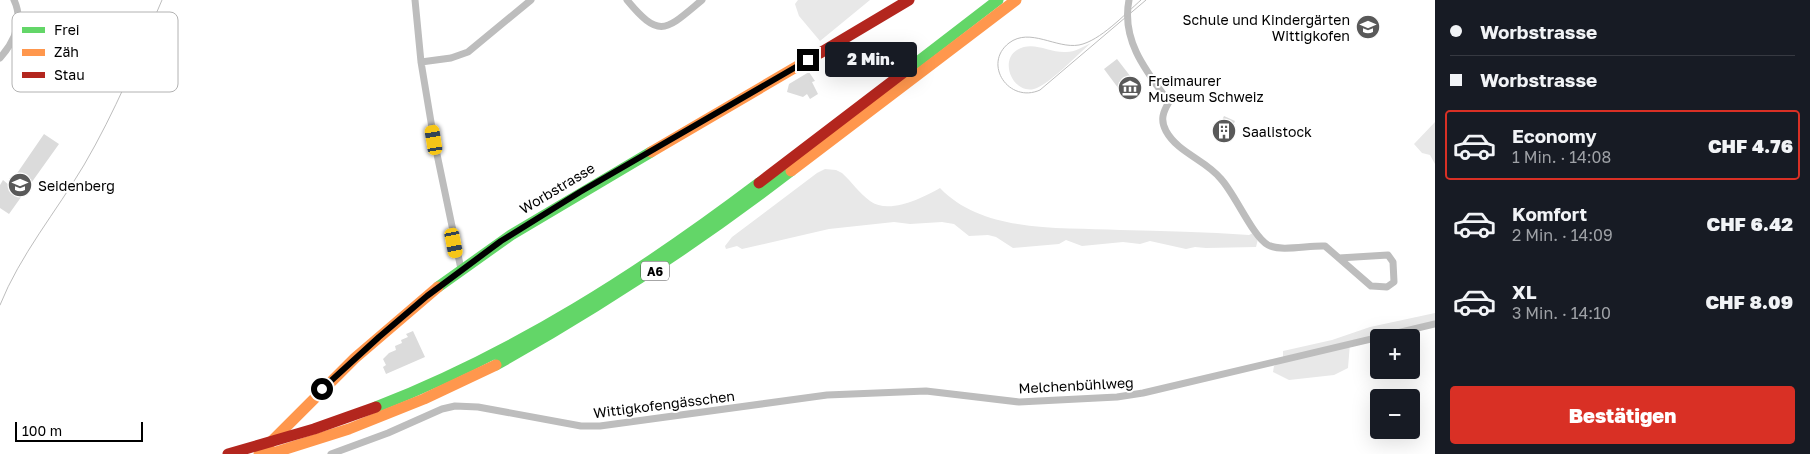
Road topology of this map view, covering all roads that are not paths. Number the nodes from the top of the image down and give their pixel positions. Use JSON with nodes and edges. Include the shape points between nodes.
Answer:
{"nodes":[{"id":1,"x":415,"y":0,"type":"edge"},
{"id":2,"x":532,"y":0,"type":"edge"},
{"id":3,"x":627,"y":0,"type":"edge"},
{"id":4,"x":702,"y":0,"type":"edge"},
{"id":5,"x":909,"y":0,"type":"edge"},
{"id":6,"x":998,"y":0,"type":"edge"},
{"id":7,"x":1016,"y":0,"type":"edge"},
{"id":8,"x":1129,"y":0,"type":"edge"},
{"id":9,"x":12,"y":40,"type":"edge"},
{"id":10,"x":0,"y":58,"type":"edge"},
{"id":11,"x":421,"y":62,"type":"junction"},
{"id":12,"x":1338,"y":258,"type":"junction"},
{"id":13,"x":461,"y":269,"type":"junction"},
{"id":14,"x":1435,"y":324,"type":"edge"},
{"id":15,"x":801,"y":399,"type":"joint"},
{"id":16,"x":254,"y":451,"type":"edge"},
{"id":17,"x":273,"y":453,"type":"edge"},
{"id":18,"x":228,"y":454,"type":"edge"},
{"id":19,"x":330,"y":454,"type":"edge"}],
"edges":[{"from":1,"to":11,"type":"street"},
{"from":2,"to":11,"type":"street","via":[[468,52]]},
{"from":3,"to":4,"type":"street","via":[[647,22],[658,26],[673,24]]},
{"from":5,"to":13,"type":"main road","name":"Worbstrasse","via":[[539,216]]},
{"from":6,"to":16,"type":"main road","number":"A6","via":[[718,213],[586,303],[452,375]]},
{"from":7,"to":17,"type":"main road","number":"A6","via":[[725,222],[585,316],[503,362],[433,395],[355,427]]},
{"from":8,"to":12,"type":"street","via":[[1126,20],[1131,40],[1146,70],[1169,102],[1162,118],[1172,139],[1220,176],[1260,239],[1268,245],[1279,248],[1325,246]]},
{"from":9,"to":10,"type":"street"},
{"from":11,"to":13,"type":"street"},
{"from":12,"to":12,"type":"street","via":[[1373,287],[1389,286],[1394,282],[1393,262],[1388,255]]},
{"from":13,"to":16,"type":"main road","name":"Worbstrasse","via":[[352,361]]},
{"from":14,"to":15,"type":"street","name":"Melchenbühlweg","via":[[1118,397],[1020,402],[926,390]]},
{"from":15,"to":19,"type":"street","name":"Wittigkofengässchen","via":[[600,426],[581,426],[478,407],[455,406]]},
{"from":16,"to":18,"type":"main road","number":"A6"}]}
